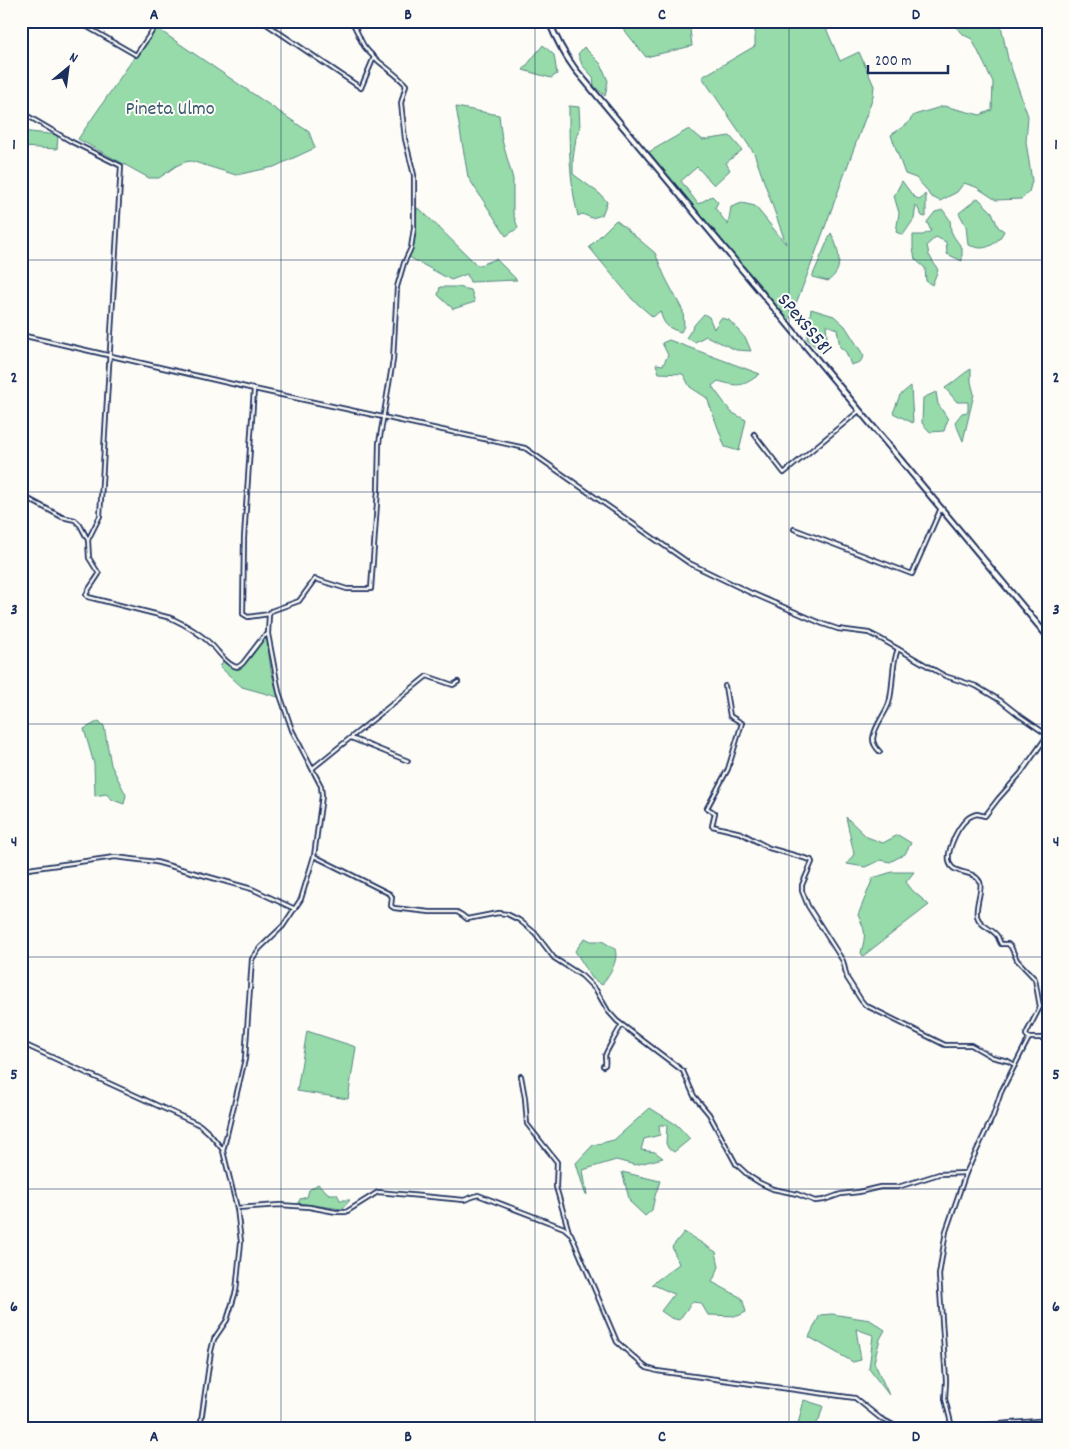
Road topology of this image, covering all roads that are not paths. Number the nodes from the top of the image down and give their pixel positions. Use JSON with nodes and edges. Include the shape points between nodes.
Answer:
{"nodes":[{"id":1,"x":77,"y":21,"type":"edge"},
{"id":2,"x":159,"y":21,"type":"edge"},
{"id":3,"x":262,"y":21,"type":"edge"},
{"id":4,"x":351,"y":21,"type":"edge"},
{"id":5,"x":549,"y":21,"type":"edge"},
{"id":6,"x":374,"y":57,"type":"junction"},
{"id":7,"x":21,"y":112,"type":"edge"},
{"id":8,"x":21,"y":335,"type":"edge"},
{"id":9,"x":110,"y":355,"type":"junction"},
{"id":10,"x":254,"y":389,"type":"junction"},
{"id":11,"x":860,"y":410,"type":"junction"},
{"id":12,"x":383,"y":417,"type":"junction"},
{"id":13,"x":754,"y":434,"type":"dead end"},
{"id":14,"x":21,"y":495,"type":"edge"},
{"id":15,"x":940,"y":508,"type":"junction"},
{"id":16,"x":794,"y":529,"type":"dead end"},
{"id":17,"x":88,"y":540,"type":"junction"},
{"id":18,"x":269,"y":614,"type":"junction"},
{"id":19,"x":268,"y":634,"type":"junction"},
{"id":20,"x":1049,"y":638,"type":"edge"},
{"id":21,"x":898,"y":649,"type":"junction"},
{"id":22,"x":458,"y":682,"type":"dead end"},
{"id":23,"x":725,"y":686,"type":"dead end"},
{"id":24,"x":1048,"y":736,"type":"edge"},
{"id":25,"x":350,"y":738,"type":"junction"},
{"id":26,"x":880,"y":752,"type":"dead end"},
{"id":27,"x":408,"y":762,"type":"dead end"},
{"id":28,"x":313,"y":768,"type":"junction"},
{"id":29,"x":314,"y":856,"type":"junction"},
{"id":30,"x":21,"y":870,"type":"edge"},
{"id":31,"x":296,"y":909,"type":"junction"},
{"id":32,"x":622,"y":1025,"type":"junction"},
{"id":33,"x":1049,"y":1037,"type":"edge"},
{"id":34,"x":1029,"y":1038,"type":"junction"},
{"id":35,"x":21,"y":1042,"type":"edge"},
{"id":36,"x":1015,"y":1065,"type":"junction"},
{"id":37,"x":602,"y":1066,"type":"dead end"},
{"id":38,"x":521,"y":1076,"type":"dead end"},
{"id":39,"x":223,"y":1151,"type":"junction"},
{"id":40,"x":966,"y":1173,"type":"junction"},
{"id":41,"x":237,"y":1208,"type":"junction"},
{"id":42,"x":570,"y":1233,"type":"junction"},
{"id":43,"x":1049,"y":1420,"type":"edge"},
{"id":44,"x":951,"y":1427,"type":"edge"},
{"id":45,"x":959,"y":1427,"type":"edge"},
{"id":46,"x":200,"y":1428,"type":"edge"},
{"id":47,"x":899,"y":1428,"type":"edge"}],
"edges":[{"from":1,"to":2,"type":"street","via":[[136,55]]},
{"from":3,"to":6,"type":"street","via":[[361,88]]},
{"from":4,"to":6,"type":"street","via":[[364,46]]},
{"from":5,"to":11,"type":"main road","name":"SPexSS581","via":[[575,69]]},
{"from":6,"to":12,"type":"street","via":[[406,85],[401,103],[415,184],[413,240],[397,287],[393,360]]},
{"from":7,"to":9,"type":"street","via":[[121,166]]},
{"from":8,"to":9,"type":"street"},
{"from":9,"to":10,"type":"street"},
{"from":9,"to":17,"type":"street","via":[[100,516]]},
{"from":10,"to":12,"type":"street"},
{"from":10,"to":18,"type":"street","via":[[244,538],[243,614],[248,617]]},
{"from":11,"to":13,"type":"street","via":[[784,473]]},
{"from":11,"to":15,"type":"main road","name":"SPexSS581"},
{"from":12,"to":18,"type":"street","via":[[378,443],[371,589],[347,589],[315,579],[299,601]]},
{"from":12,"to":21,"type":"street","via":[[525,448],[689,563],[823,624],[869,633]]},
{"from":14,"to":17,"type":"street","via":[[74,520]]},
{"from":15,"to":16,"type":"street","via":[[912,574]]},
{"from":15,"to":20,"type":"main road","name":"SPexSS581"},
{"from":17,"to":19,"type":"street","via":[[89,558],[99,574],[87,592],[88,597],[183,623],[236,667]]},
{"from":18,"to":19,"type":"street"},
{"from":19,"to":28,"type":"street","via":[[279,692],[292,730]]},
{"from":21,"to":24,"type":"street","via":[[945,676],[982,689]]},
{"from":21,"to":26,"type":"street","via":[[888,706],[873,739]]},
{"from":22,"to":25,"type":"street","via":[[452,685],[427,676]]},
{"from":23,"to":36,"type":"street","via":[[730,716],[742,723],[728,769],[707,808],[715,813],[712,826],[741,833],[769,848],[811,860],[802,891],[865,1006],[945,1045],[971,1045]]},
{"from":24,"to":34,"type":"street","via":[[985,816],[977,814],[966,820],[953,840],[948,857],[953,868],[979,880],[976,904],[980,923],[1002,944],[1011,947],[1017,960],[1035,980],[1040,1007],[1027,1032]]},
{"from":25,"to":27,"type":"street"},
{"from":25,"to":28,"type":"street"},
{"from":28,"to":29,"type":"street","via":[[322,796]]},
{"from":29,"to":31,"type":"street"},
{"from":29,"to":32,"type":"street","via":[[390,894],[394,908],[457,912],[467,920],[498,913],[518,920],[535,933],[554,958],[582,976],[596,990],[608,1011]]},
{"from":30,"to":31,"type":"street","via":[[115,856],[156,862],[252,890]]},
{"from":31,"to":39,"type":"street","via":[[252,960],[246,1053]]},
{"from":32,"to":37,"type":"street","via":[[606,1052]]},
{"from":32,"to":40,"type":"street","via":[[683,1071],[694,1096],[709,1114],[736,1164],[760,1183],[815,1201],[880,1187],[898,1187],[938,1174]]},
{"from":33,"to":34,"type":"street"},
{"from":34,"to":36,"type":"street"},
{"from":35,"to":39,"type":"street","via":[[200,1125]]},
{"from":36,"to":40,"type":"street"},
{"from":38,"to":42,"type":"street","via":[[526,1098],[526,1124],[557,1162],[556,1187]]},
{"from":39,"to":41,"type":"street"},
{"from":40,"to":44,"type":"street","via":[[946,1231],[939,1269],[945,1399]]},
{"from":41,"to":42,"type":"street","via":[[280,1205],[346,1212],[378,1192],[464,1200],[478,1195]]},
{"from":41,"to":46,"type":"street","via":[[241,1242],[236,1292],[227,1320],[211,1351]]},
{"from":42,"to":47,"type":"street","via":[[617,1342],[647,1368],[855,1398]]},
{"from":43,"to":45,"type":"street"},
{"from":44,"to":45,"type":"street"}]}
